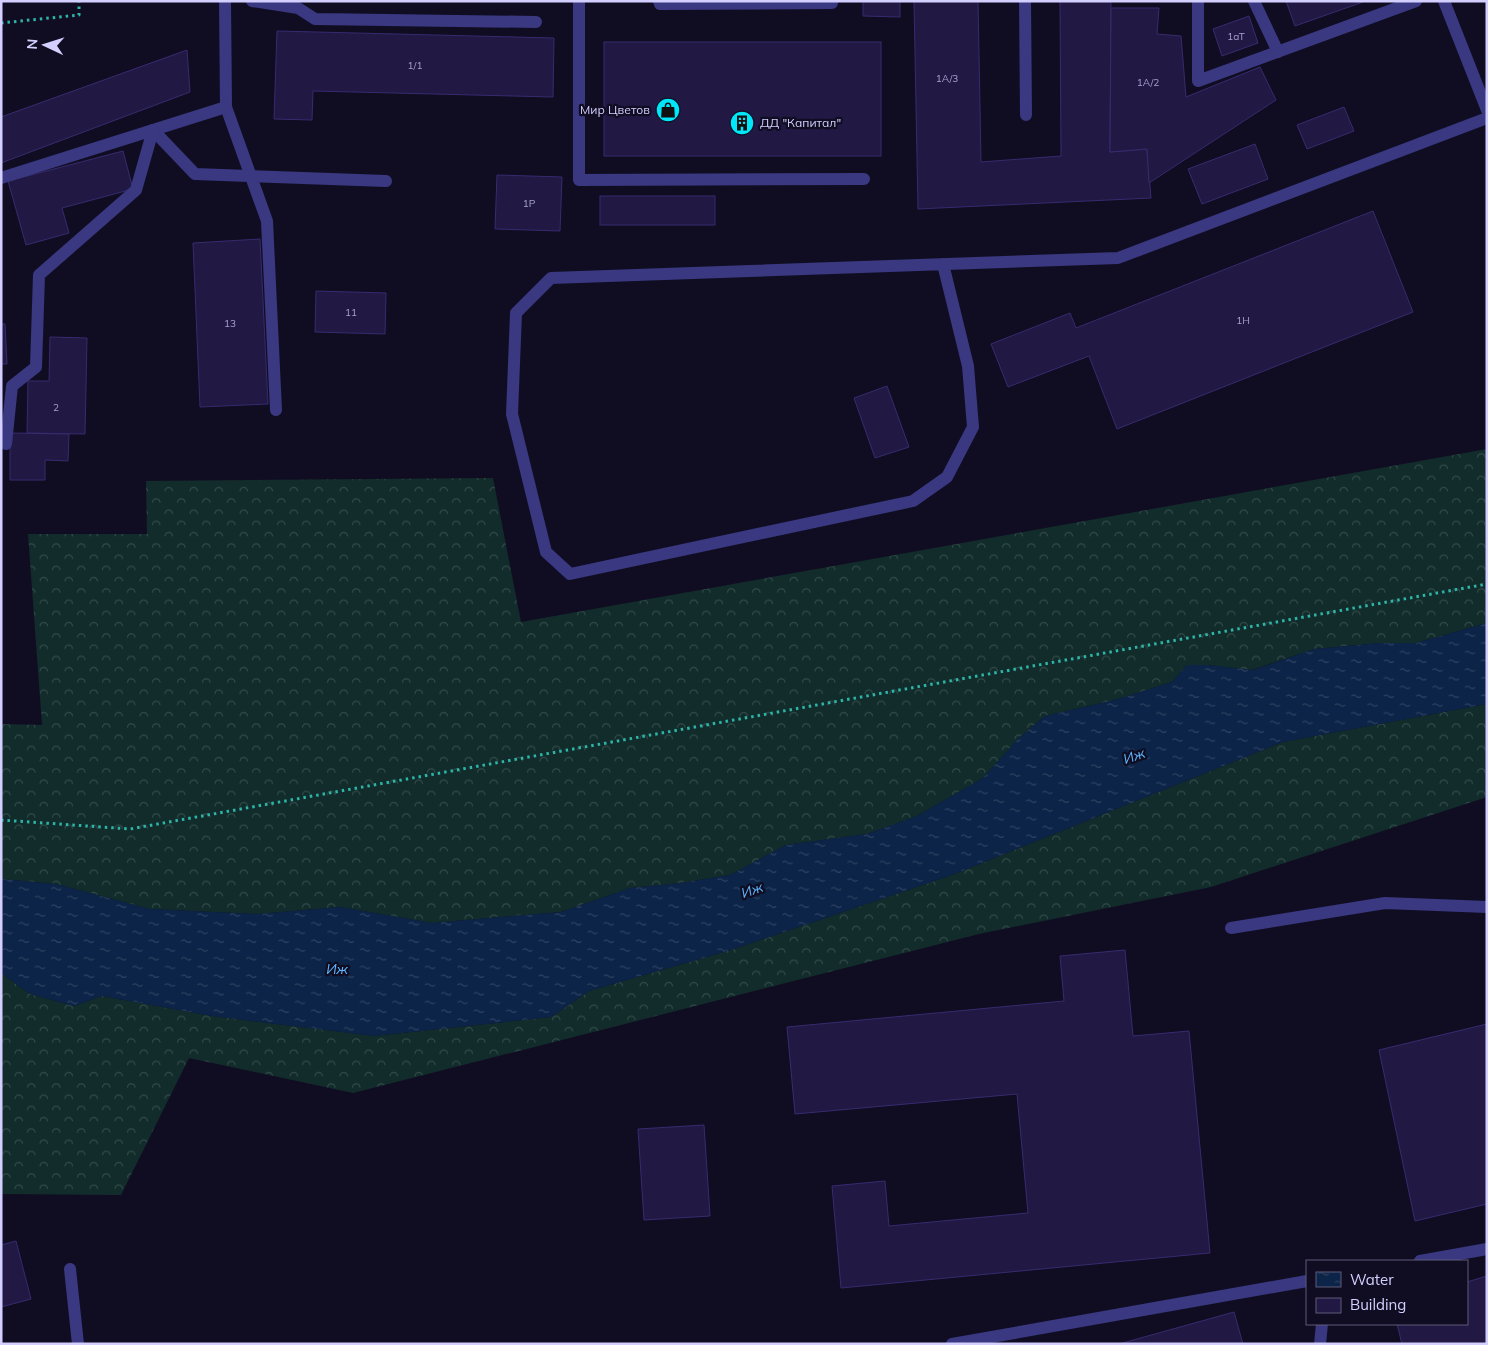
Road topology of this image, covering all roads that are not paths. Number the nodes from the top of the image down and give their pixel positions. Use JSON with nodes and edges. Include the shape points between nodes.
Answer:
{"nodes":[{"id":1,"x":225,"y":1,"type":"edge"},
{"id":2,"x":252,"y":1,"type":"edge"},
{"id":3,"x":579,"y":1,"type":"edge"},
{"id":4,"x":659,"y":1,"type":"edge"},
{"id":5,"x":832,"y":1,"type":"edge"},
{"id":6,"x":1026,"y":1,"type":"edge"},
{"id":7,"x":1198,"y":1,"type":"edge"},
{"id":8,"x":1254,"y":1,"type":"edge"},
{"id":9,"x":1416,"y":1,"type":"edge"},
{"id":10,"x":1444,"y":1,"type":"edge"},
{"id":11,"x":536,"y":22,"type":"dead end"},
{"id":12,"x":1278,"y":52,"type":"junction"},
{"id":13,"x":226,"y":107,"type":"junction"},
{"id":14,"x":1487,"y":110,"type":"edge"},
{"id":15,"x":1026,"y":115,"type":"dead end"},
{"id":16,"x":1487,"y":118,"type":"edge"},
{"id":17,"x":153,"y":130,"type":"junction"},
{"id":18,"x":252,"y":176,"type":"junction"},
{"id":19,"x":1,"y":178,"type":"edge"},
{"id":20,"x":864,"y":179,"type":"dead end"},
{"id":21,"x":386,"y":181,"type":"dead end"},
{"id":22,"x":943,"y":264,"type":"junction"},
{"id":23,"x":276,"y":410,"type":"dead end"},
{"id":24,"x":6,"y":444,"type":"dead end"},
{"id":25,"x":1487,"y":907,"type":"edge"},
{"id":26,"x":1231,"y":928,"type":"dead end"},
{"id":27,"x":1487,"y":1250,"type":"edge"},
{"id":28,"x":1426,"y":1260,"type":"edge"},
{"id":29,"x":70,"y":1269,"type":"dead end"},
{"id":30,"x":1306,"y":1281,"type":"edge"},
{"id":31,"x":1322,"y":1325,"type":"edge"},
{"id":32,"x":78,"y":1344,"type":"edge"},
{"id":33,"x":952,"y":1344,"type":"edge"},
{"id":34,"x":1320,"y":1344,"type":"edge"}],
"edges":[{"from":1,"to":13,"type":"lane"},
{"from":2,"to":11,"type":"lane","via":[[298,8],[315,19]]},
{"from":3,"to":20,"type":"lane","via":[[579,180]]},
{"from":4,"to":5,"type":"lane","via":[[660,4]]},
{"from":6,"to":15,"type":"lane"},
{"from":7,"to":12,"type":"lane","via":[[1198,81]]},
{"from":8,"to":12,"type":"lane"},
{"from":9,"to":12,"type":"lane"},
{"from":10,"to":14,"type":"lane"},
{"from":13,"to":17,"type":"lane"},
{"from":13,"to":18,"type":"lane"},
{"from":16,"to":22,"type":"lane","via":[[1118,258]]},
{"from":17,"to":18,"type":"lane","via":[[195,174]]},
{"from":17,"to":19,"type":"lane"},
{"from":17,"to":24,"type":"lane","via":[[136,190],[39,275],[36,367],[12,386]]},
{"from":18,"to":21,"type":"lane"},
{"from":18,"to":23,"type":"lane","via":[[267,220]]},
{"from":22,"to":22,"type":"lane","via":[[551,278],[516,314],[512,414],[546,552],[570,574],[913,501],[948,477],[973,427],[968,366]]},
{"from":25,"to":26,"type":"lane","via":[[1385,903]]},
{"from":27,"to":28,"type":"lane"},
{"from":29,"to":32,"type":"lane"},
{"from":30,"to":33,"type":"lane"},
{"from":31,"to":34,"type":"lane"}]}
